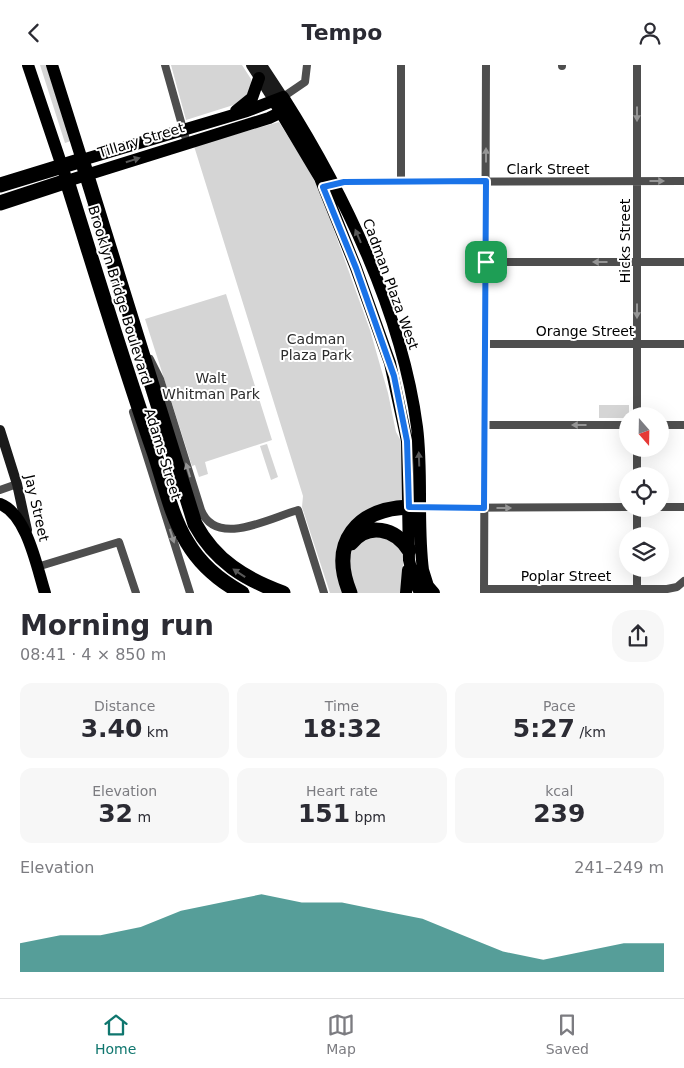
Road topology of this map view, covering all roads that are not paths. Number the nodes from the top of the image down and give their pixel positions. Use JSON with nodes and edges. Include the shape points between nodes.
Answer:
{"nodes":[{"id":1,"x":52,"y":65,"type":"edge"},
{"id":2,"x":165,"y":65,"type":"edge"},
{"id":3,"x":251,"y":65,"type":"edge"},
{"id":4,"x":307,"y":65,"type":"edge"},
{"id":5,"x":401,"y":65,"type":"edge"},
{"id":6,"x":486,"y":65,"type":"edge"},
{"id":7,"x":637,"y":65,"type":"edge"},
{"id":8,"x":29,"y":68,"type":"edge"},
{"id":9,"x":260,"y":71,"type":"edge"},
{"id":10,"x":274,"y":100,"type":"junction"},
{"id":11,"x":286,"y":111,"type":"junction"},
{"id":12,"x":229,"y":115,"type":"junction"},
{"id":13,"x":184,"y":129,"type":"junction"},
{"id":14,"x":187,"y":143,"type":"junction"},
{"id":15,"x":84,"y":167,"type":"junction"},
{"id":16,"x":62,"y":174,"type":"junction"},
{"id":17,"x":486,"y":181,"type":"junction"},
{"id":18,"x":637,"y":181,"type":"junction"},
{"id":19,"x":684,"y":181,"type":"edge"},
{"id":20,"x":401,"y":182,"type":"junction"},
{"id":21,"x":0,"y":185,"type":"edge"},
{"id":22,"x":329,"y":186,"type":"junction"},
{"id":23,"x":0,"y":203,"type":"edge"},
{"id":24,"x":637,"y":261,"type":"junction"},
{"id":25,"x":684,"y":261,"type":"edge"},
{"id":26,"x":486,"y":262,"type":"junction"},
{"id":27,"x":485,"y":343,"type":"junction"},
{"id":28,"x":637,"y":343,"type":"junction"},
{"id":29,"x":684,"y":343,"type":"edge"},
{"id":30,"x":147,"y":360,"type":"junction"},
{"id":31,"x":637,"y":407,"type":"edge"},
{"id":32,"x":484,"y":425,"type":"junction"},
{"id":33,"x":619,"y":425,"type":"edge"},
{"id":34,"x":669,"y":425,"type":"edge"},
{"id":35,"x":684,"y":425,"type":"edge"},
{"id":36,"x":0,"y":430,"type":"edge"},
{"id":37,"x":17,"y":484,"type":"junction"},
{"id":38,"x":0,"y":489,"type":"edge"},
{"id":39,"x":0,"y":504,"type":"edge"},
{"id":40,"x":619,"y":507,"type":"edge"},
{"id":41,"x":669,"y":507,"type":"edge"},
{"id":42,"x":684,"y":507,"type":"edge"},
{"id":43,"x":415,"y":508,"type":"junction"},
{"id":44,"x":484,"y":508,"type":"junction"},
{"id":45,"x":29,"y":541,"type":"junction"},
{"id":46,"x":344,"y":553,"type":"junction"},
{"id":47,"x":409,"y":555,"type":"junction"},
{"id":48,"x":37,"y":567,"type":"junction"},
{"id":49,"x":637,"y":577,"type":"edge"},
{"id":50,"x":684,"y":581,"type":"edge"},
{"id":51,"x":484,"y":591,"type":"edge"},
{"id":52,"x":637,"y":591,"type":"edge"},
{"id":53,"x":44,"y":593,"type":"edge"},
{"id":54,"x":136,"y":593,"type":"edge"},
{"id":55,"x":190,"y":593,"type":"edge"},
{"id":56,"x":242,"y":593,"type":"edge"},
{"id":57,"x":283,"y":593,"type":"edge"},
{"id":58,"x":324,"y":593,"type":"edge"},
{"id":59,"x":350,"y":593,"type":"edge"},
{"id":60,"x":406,"y":593,"type":"edge"},
{"id":61,"x":420,"y":593,"type":"edge"},
{"id":62,"x":434,"y":593,"type":"edge"}],
"edges":[{"from":1,"to":15,"type":"main road","name":"Adams Street"},
{"from":2,"to":13,"type":"street"},
{"from":3,"to":9,"type":"main road","name":"Cadman Plaza West"},
{"from":4,"to":10,"type":"street","via":[[305,82]]},
{"from":5,"to":20,"type":"street"},
{"from":17,"to":6,"type":"street","one_way":true},
{"from":7,"to":18,"type":"street","name":"Hicks Street","one_way":true},
{"from":8,"to":16,"type":"main road","name":"Brooklyn Bridge Boulevard"},
{"from":9,"to":10,"type":"main road","name":"Cadman Plaza West"},
{"from":9,"to":12,"type":"main road","via":[[252,98]]},
{"from":10,"to":11,"type":"main road","name":"Cadman Plaza West"},
{"from":10,"to":12,"type":"main road","name":"Tillary Street"},
{"from":11,"to":14,"type":"main road","name":"Tillary Street"},
{"from":11,"to":22,"type":"main road","name":"Cadman Plaza West","via":[[312,163]]},
{"from":12,"to":13,"type":"main road","name":"Tillary Street"},
{"from":13,"to":14,"type":"street"},
{"from":13,"to":15,"type":"main road","name":"Tillary Street"},
{"from":15,"to":14,"type":"main road","name":"Tillary Street","one_way":true},
{"from":15,"to":16,"type":"highway","name":"Tillary Street"},
{"from":15,"to":30,"type":"highway","name":"Adams Street"},
{"from":16,"to":21,"type":"highway","name":"Tillary Street"},
{"from":16,"to":23,"type":"highway","name":"Tillary Street"},
{"from":16,"to":55,"type":"street","name":"Adams Street","one_way":true},
{"from":16,"to":56,"type":"highway","name":"Brooklyn Bridge Boulevard","via":[[177,523],[205,565]]},
{"from":17,"to":18,"type":"street","name":"Clark Street"},
{"from":17,"to":20,"type":"street","name":"Clark Street"},
{"from":17,"to":26,"type":"street"},
{"from":18,"to":19,"type":"street","name":"Clark Street","one_way":true},
{"from":18,"to":24,"type":"street","name":"Hicks Street"},
{"from":20,"to":22,"type":"street","name":"Clark Street","via":[[344,182]]},
{"from":22,"to":43,"type":"main road","name":"Cadman Plaza West","via":[[394,376],[407,441]]},
{"from":24,"to":25,"type":"street"},
{"from":24,"to":26,"type":"street","one_way":true},
{"from":24,"to":28,"type":"street","name":"Hicks Street","one_way":true},
{"from":26,"to":27,"type":"street"},
{"from":27,"to":28,"type":"street","name":"Orange Street"},
{"from":27,"to":32,"type":"street"},
{"from":28,"to":29,"type":"street","name":"Orange Street"},
{"from":28,"to":31,"type":"street","name":"Hicks Street"},
{"from":57,"to":30,"type":"highway","name":"Brooklyn Bridge Boulevard","one_way":true,"via":[[239,573],[220,559],[202,537],[191,513]]},
{"from":58,"to":30,"type":"street","name":"Adams Street","one_way":true,"via":[[298,510],[230,530],[216,527],[204,517],[160,379]]},
{"from":33,"to":32,"type":"street","one_way":true},
{"from":32,"to":44,"type":"street"},
{"from":34,"to":35,"type":"street"},
{"from":36,"to":37,"type":"main road","name":"Jay Street"},
{"from":37,"to":38,"type":"street"},
{"from":37,"to":45,"type":"main road","name":"Jay Street"},
{"from":39,"to":45,"type":"main road","via":[[14,513]]},
{"from":44,"to":40,"type":"street","one_way":true},
{"from":41,"to":42,"type":"street"},
{"from":43,"to":44,"type":"street"},
{"from":43,"to":46,"type":"highway","via":[[383,509],[369,516],[354,530]]},
{"from":43,"to":47,"type":"main road","name":"Cadman Plaza West"},
{"from":43,"to":62,"type":"main road","name":"Cadman Plaza West","via":[[423,570]]},
{"from":44,"to":51,"type":"street"},
{"from":45,"to":48,"type":"main road","name":"Jay Street"},
{"from":46,"to":47,"type":"highway","via":[[359,535],[375,530],[394,534]]},
{"from":46,"to":59,"type":"highway","via":[[344,572]]},
{"from":47,"to":60,"type":"main road"},
{"from":47,"to":61,"type":"main road","name":"Cadman Plaza West"},
{"from":48,"to":53,"type":"main road","name":"Jay Street"},
{"from":48,"to":54,"type":"street","via":[[120,542]]},
{"from":49,"to":52,"type":"street"},
{"from":50,"to":52,"type":"street","name":"Poplar Street","via":[[677,587]]},
{"from":51,"to":52,"type":"street","name":"Poplar Street"}]}
